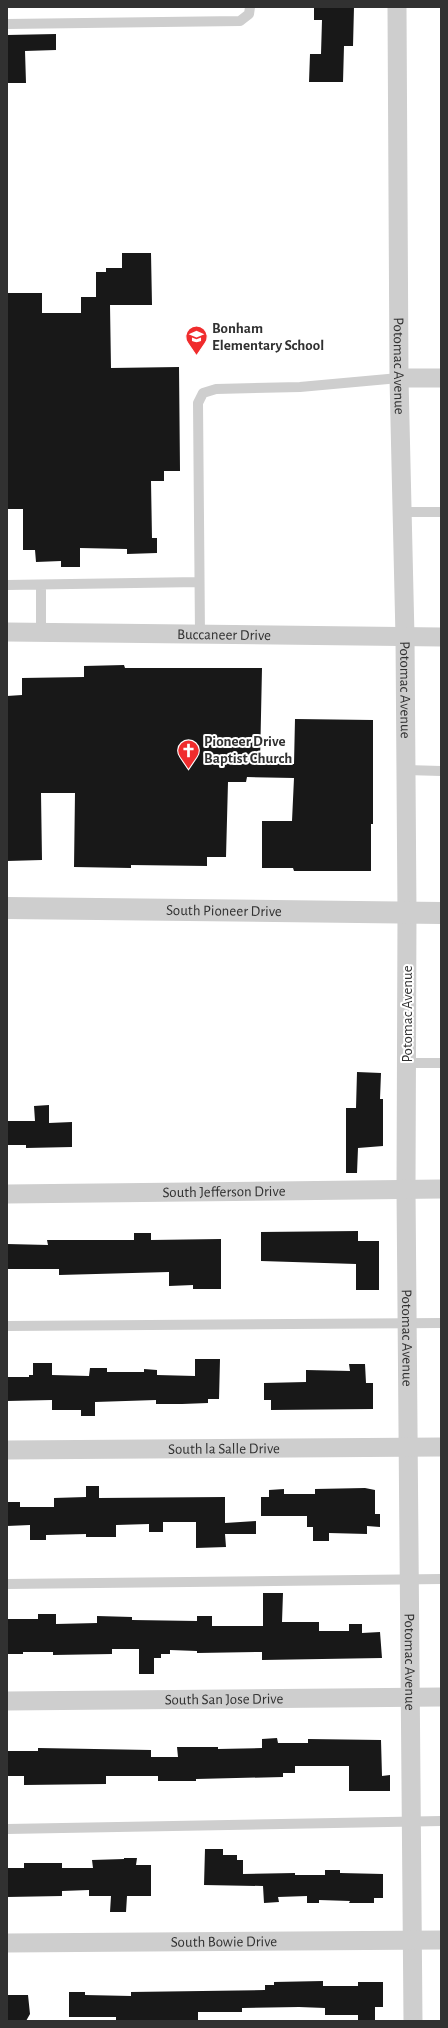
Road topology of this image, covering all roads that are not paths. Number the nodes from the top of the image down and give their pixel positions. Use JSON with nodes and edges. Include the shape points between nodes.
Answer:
{"nodes":[{"id":1,"x":250,"y":7,"type":"edge"},
{"id":2,"x":397,"y":7,"type":"edge"},
{"id":3,"x":7,"y":24,"type":"edge"},
{"id":4,"x":399,"y":378,"type":"junction"},
{"id":5,"x":441,"y":378,"type":"edge"},
{"id":6,"x":402,"y":512,"type":"junction"},
{"id":7,"x":441,"y":512,"type":"edge"},
{"id":8,"x":199,"y":582,"type":"junction"},
{"id":9,"x":7,"y":585,"type":"edge"},
{"id":10,"x":41,"y":585,"type":"junction"},
{"id":11,"x":7,"y":632,"type":"edge"},
{"id":12,"x":41,"y":633,"type":"junction"},
{"id":13,"x":200,"y":634,"type":"junction"},
{"id":14,"x":405,"y":637,"type":"junction"},
{"id":15,"x":441,"y":637,"type":"edge"},
{"id":16,"x":406,"y":770,"type":"junction"},
{"id":17,"x":441,"y":770,"type":"edge"},
{"id":18,"x":7,"y":908,"type":"edge"},
{"id":19,"x":407,"y":913,"type":"junction"},
{"id":20,"x":441,"y":913,"type":"edge"},
{"id":21,"x":406,"y":1063,"type":"junction"},
{"id":22,"x":441,"y":1063,"type":"edge"},
{"id":23,"x":441,"y":1188,"type":"edge"},
{"id":24,"x":406,"y":1189,"type":"junction"},
{"id":25,"x":7,"y":1194,"type":"edge"},
{"id":26,"x":407,"y":1323,"type":"junction"},
{"id":27,"x":441,"y":1323,"type":"edge"},
{"id":28,"x":7,"y":1326,"type":"edge"},
{"id":29,"x":409,"y":1447,"type":"junction"},
{"id":30,"x":441,"y":1447,"type":"edge"},
{"id":31,"x":7,"y":1450,"type":"edge"},
{"id":32,"x":409,"y":1579,"type":"junction"},
{"id":33,"x":441,"y":1579,"type":"edge"},
{"id":34,"x":7,"y":1584,"type":"edge"},
{"id":35,"x":409,"y":1697,"type":"junction"},
{"id":36,"x":441,"y":1697,"type":"edge"},
{"id":37,"x":7,"y":1701,"type":"edge"},
{"id":38,"x":411,"y":1821,"type":"junction"},
{"id":39,"x":441,"y":1821,"type":"edge"},
{"id":40,"x":7,"y":1829,"type":"edge"},
{"id":41,"x":413,"y":1940,"type":"junction"},
{"id":42,"x":441,"y":1940,"type":"edge"},
{"id":43,"x":7,"y":1943,"type":"edge"},
{"id":44,"x":413,"y":2021,"type":"edge"}],
"edges":[{"from":1,"to":3,"type":"lane","via":[[249,14],[240,21]]},
{"from":2,"to":4,"type":"street","name":"Potomac Avenue"},
{"from":4,"to":5,"type":"street"},
{"from":4,"to":6,"type":"street","name":"Potomac Avenue"},
{"from":4,"to":8,"type":"lane","via":[[300,387],[216,389],[203,393],[198,403]]},
{"from":6,"to":7,"type":"lane"},
{"from":6,"to":14,"type":"street","name":"Potomac Avenue"},
{"from":8,"to":10,"type":"lane"},
{"from":8,"to":13,"type":"lane"},
{"from":9,"to":10,"type":"lane"},
{"from":10,"to":12,"type":"lane"},
{"from":11,"to":12,"type":"street","name":"Buccaneer Drive"},
{"from":12,"to":13,"type":"street","name":"Buccaneer Drive"},
{"from":13,"to":14,"type":"street","name":"Buccaneer Drive"},
{"from":14,"to":15,"type":"street","name":"Buccaneer Drive"},
{"from":14,"to":16,"type":"street","name":"Potomac Avenue"},
{"from":16,"to":17,"type":"lane"},
{"from":16,"to":19,"type":"street","name":"Potomac Avenue"},
{"from":18,"to":19,"type":"street","name":"South Pioneer Drive"},
{"from":19,"to":20,"type":"street","name":"South Pioneer Drive"},
{"from":19,"to":21,"type":"street","name":"Potomac Avenue"},
{"from":21,"to":22,"type":"lane"},
{"from":21,"to":24,"type":"street","name":"Potomac Avenue"},
{"from":23,"to":24,"type":"street","name":"South Jefferson Drive"},
{"from":24,"to":25,"type":"street","name":"South Jefferson Drive"},
{"from":24,"to":26,"type":"street","name":"Potomac Avenue"},
{"from":26,"to":27,"type":"lane"},
{"from":26,"to":28,"type":"lane"},
{"from":26,"to":29,"type":"street","name":"Potomac Avenue"},
{"from":29,"to":30,"type":"street","name":"South la Salle Drive"},
{"from":29,"to":31,"type":"street","name":"South la Salle Drive"},
{"from":29,"to":32,"type":"street","name":"Potomac Avenue"},
{"from":32,"to":33,"type":"lane"},
{"from":32,"to":34,"type":"lane"},
{"from":32,"to":35,"type":"street","name":"Potomac Avenue"},
{"from":35,"to":36,"type":"street","name":"South San Jose Drive"},
{"from":35,"to":37,"type":"street","name":"South San Jose Drive"},
{"from":35,"to":38,"type":"street","name":"Potomac Avenue"},
{"from":38,"to":39,"type":"lane"},
{"from":38,"to":40,"type":"lane"},
{"from":38,"to":41,"type":"street","name":"Potomac Avenue"},
{"from":41,"to":42,"type":"street","name":"South Bowie Drive"},
{"from":41,"to":43,"type":"street","name":"South Bowie Drive"},
{"from":41,"to":44,"type":"street","name":"Potomac Avenue"}]}
